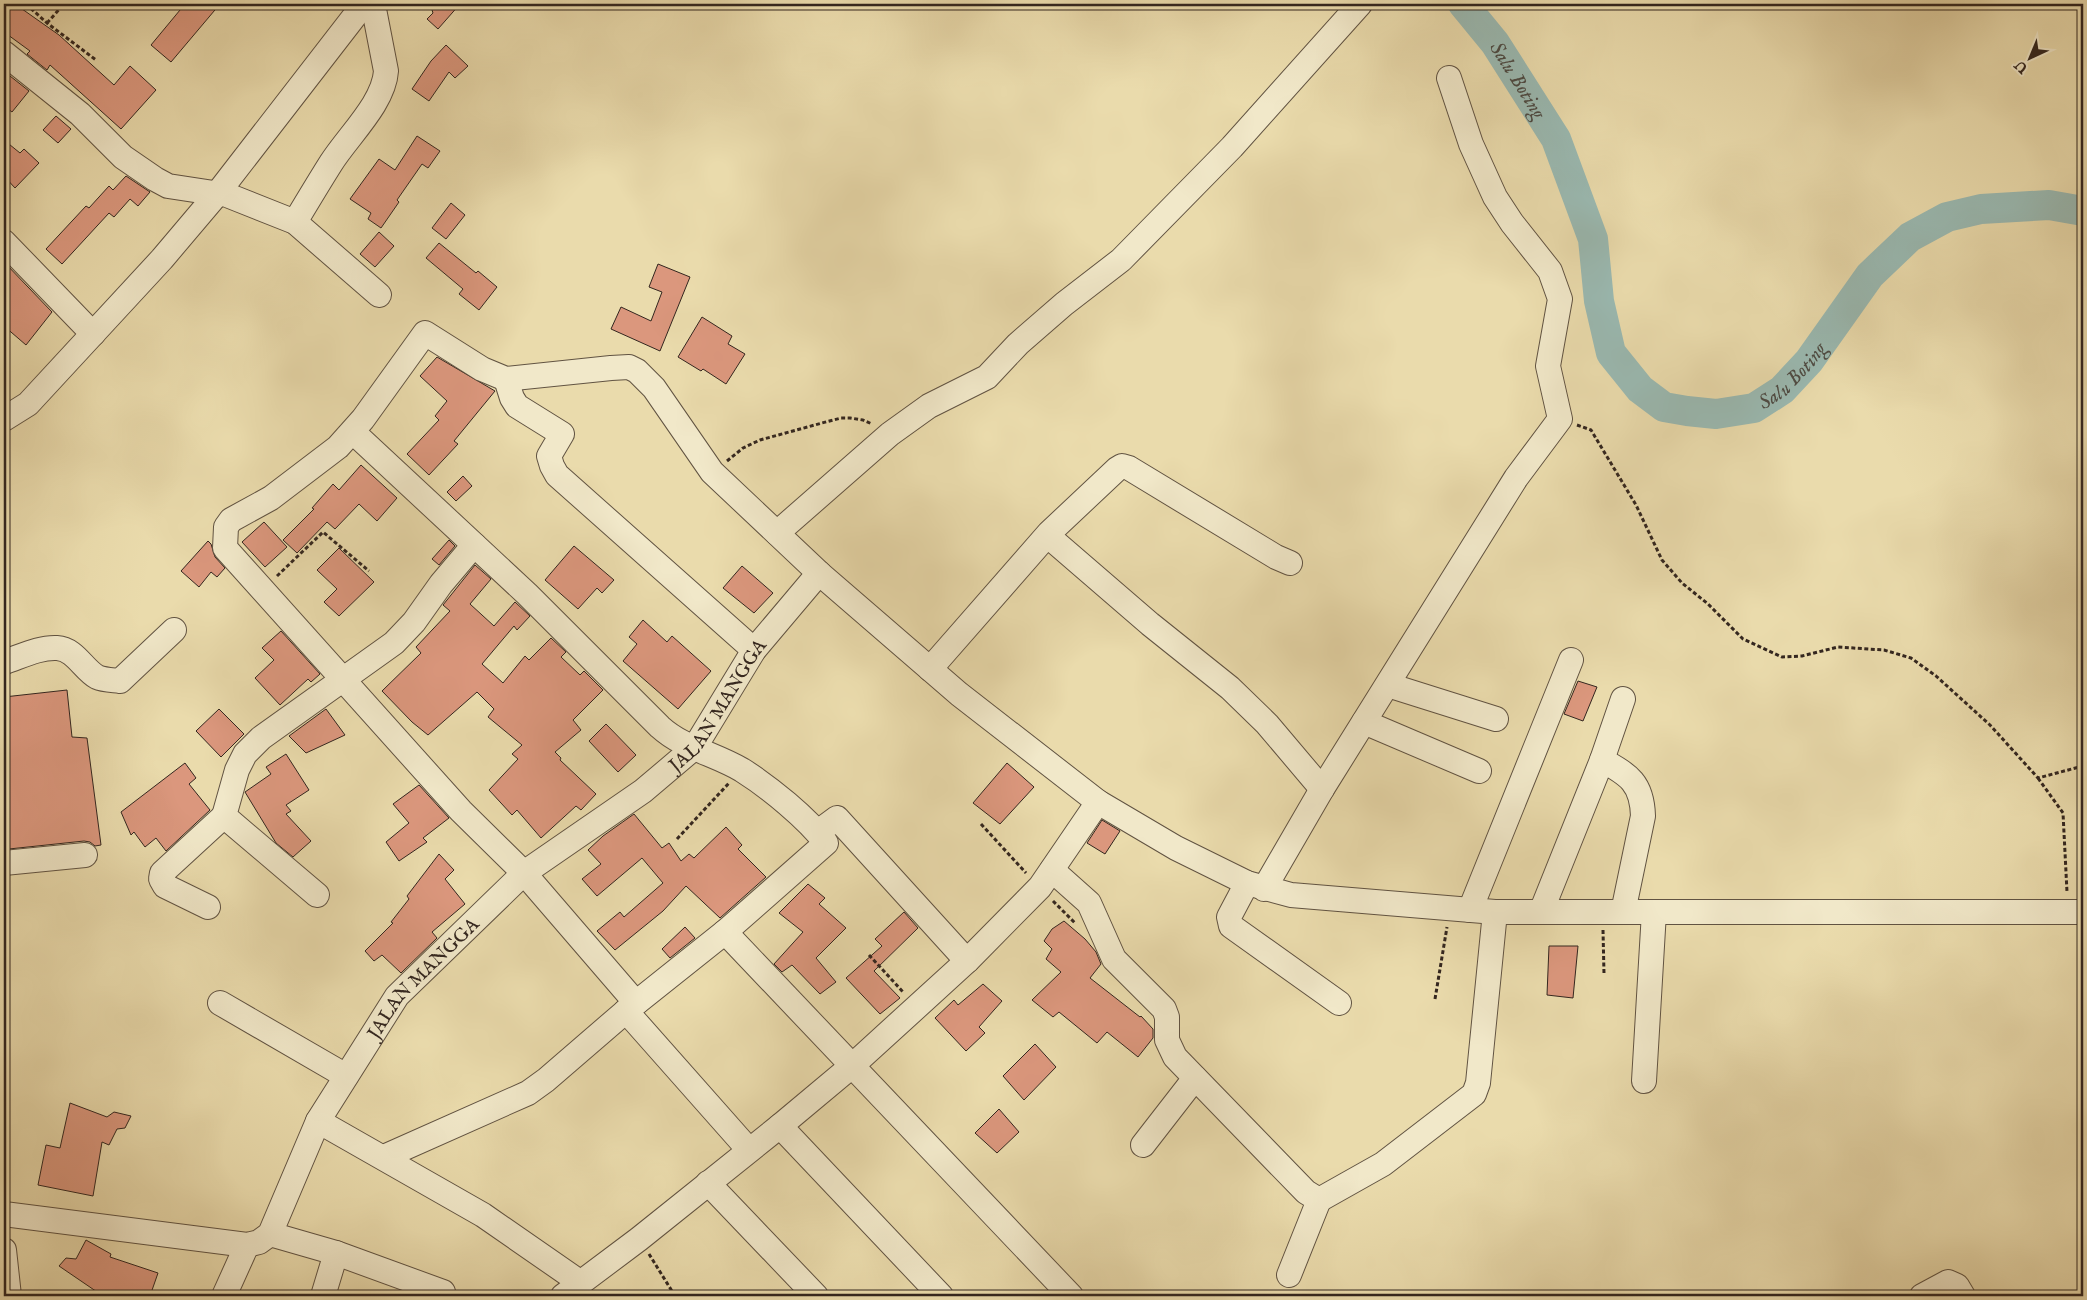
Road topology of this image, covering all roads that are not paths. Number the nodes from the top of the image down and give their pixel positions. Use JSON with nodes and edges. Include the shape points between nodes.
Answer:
{"nodes":[{"id":1,"x":364,"y":4,"type":"edge"},
{"id":2,"x":373,"y":4,"type":"edge"},
{"id":3,"x":1360,"y":4,"type":"edge"},
{"id":4,"x":4,"y":53,"type":"edge"},
{"id":5,"x":1449,"y":78,"type":"dead end"},
{"id":6,"x":217,"y":194,"type":"junction"},
{"id":7,"x":295,"y":222,"type":"junction"},
{"id":8,"x":4,"y":242,"type":"edge"},
{"id":9,"x":379,"y":295,"type":"dead end"},
{"id":10,"x":94,"y":334,"type":"junction"},
{"id":11,"x":506,"y":380,"type":"junction"},
{"id":12,"x":4,"y":419,"type":"edge"},
{"id":13,"x":353,"y":432,"type":"junction"},
{"id":14,"x":777,"y":533,"type":"junction"},
{"id":15,"x":1048,"y":536,"type":"junction"},
{"id":16,"x":474,"y":544,"type":"junction"},
{"id":17,"x":1290,"y":563,"type":"dead end"},
{"id":18,"x":820,"y":573,"type":"junction"},
{"id":19,"x":174,"y":630,"type":"dead end"},
{"id":20,"x":754,"y":650,"type":"junction"},
{"id":21,"x":1571,"y":660,"type":"dead end"},
{"id":22,"x":4,"y":662,"type":"edge"},
{"id":23,"x":930,"y":669,"type":"junction"},
{"id":24,"x":345,"y":680,"type":"junction"},
{"id":25,"x":1388,"y":685,"type":"junction"},
{"id":26,"x":1623,"y":699,"type":"dead end"},
{"id":27,"x":1496,"y":719,"type":"dead end"},
{"id":28,"x":1364,"y":722,"type":"junction"},
{"id":29,"x":695,"y":747,"type":"junction"},
{"id":30,"x":1602,"y":760,"type":"junction"},
{"id":31,"x":1479,"y":771,"type":"dead end"},
{"id":32,"x":1322,"y":789,"type":"junction"},
{"id":33,"x":1098,"y":802,"type":"junction"},
{"id":34,"x":224,"y":816,"type":"junction"},
{"id":35,"x":818,"y":832,"type":"junction"},
{"id":36,"x":85,"y":855,"type":"dead end"},
{"id":37,"x":4,"y":863,"type":"edge"},
{"id":38,"x":1052,"y":870,"type":"junction"},
{"id":39,"x":524,"y":873,"type":"junction"},
{"id":40,"x":1255,"y":886,"type":"junction"},
{"id":41,"x":317,"y":896,"type":"dead end"},
{"id":42,"x":208,"y":907,"type":"dead end"},
{"id":43,"x":1460,"y":909,"type":"junction"},
{"id":44,"x":1495,"y":912,"type":"junction"},
{"id":45,"x":1541,"y":912,"type":"junction"},
{"id":46,"x":1613,"y":912,"type":"junction"},
{"id":47,"x":1654,"y":912,"type":"junction"},
{"id":48,"x":2076,"y":913,"type":"edge"},
{"id":49,"x":725,"y":932,"type":"junction"},
{"id":50,"x":967,"y":961,"type":"junction"},
{"id":51,"x":220,"y":1003,"type":"dead end"},
{"id":52,"x":1339,"y":1003,"type":"dead end"},
{"id":53,"x":631,"y":1007,"type":"junction"},
{"id":54,"x":853,"y":1065,"type":"junction"},
{"id":55,"x":346,"y":1076,"type":"junction"},
{"id":56,"x":1195,"y":1078,"type":"junction"},
{"id":57,"x":1644,"y":1081,"type":"dead end"},
{"id":58,"x":318,"y":1121,"type":"junction"},
{"id":59,"x":780,"y":1126,"type":"junction"},
{"id":60,"x":1143,"y":1145,"type":"dead end"},
{"id":61,"x":749,"y":1150,"type":"junction"},
{"id":62,"x":384,"y":1157,"type":"junction"},
{"id":63,"x":708,"y":1183,"type":"junction"},
{"id":64,"x":1319,"y":1200,"type":"junction"},
{"id":65,"x":4,"y":1214,"type":"edge"},
{"id":66,"x":270,"y":1234,"type":"junction"},
{"id":67,"x":247,"y":1244,"type":"junction"},
{"id":68,"x":4,"y":1250,"type":"edge"},
{"id":69,"x":336,"y":1253,"type":"junction"},
{"id":70,"x":1289,"y":1275,"type":"dead end"},
{"id":71,"x":443,"y":1292,"type":"dead end"},
{"id":72,"x":569,"y":1293,"type":"edge"},
{"id":73,"x":9,"y":1296,"type":"edge"},
{"id":74,"x":224,"y":1296,"type":"edge"},
{"id":75,"x":323,"y":1296,"type":"edge"},
{"id":76,"x":816,"y":1296,"type":"edge"},
{"id":77,"x":940,"y":1296,"type":"edge"},
{"id":78,"x":1071,"y":1296,"type":"edge"},
{"id":79,"x":1922,"y":1296,"type":"edge"},
{"id":80,"x":1963,"y":1296,"type":"edge"}],
"edges":[{"from":1,"to":6,"type":"street"},
{"from":2,"to":7,"type":"street","via":[[385,80],[370,109],[332,161]]},
{"from":3,"to":14,"type":"street","via":[[1232,147],[1121,260],[1018,344],[987,377],[930,406],[890,434]]},
{"from":4,"to":6,"type":"street","via":[[80,114],[146,174],[168,186]]},
{"from":5,"to":25,"type":"street","via":[[1470,144],[1495,197],[1550,271],[1560,299],[1548,366],[1560,419],[1516,478]]},
{"from":6,"to":7,"type":"street"},
{"from":6,"to":10,"type":"street"},
{"from":7,"to":9,"type":"street"},
{"from":8,"to":10,"type":"street"},
{"from":10,"to":12,"type":"street","via":[[28,404]]},
{"from":11,"to":13,"type":"street","via":[[482,369],[425,333]]},
{"from":11,"to":14,"type":"street","via":[[562,372],[633,368],[654,388],[712,472]]},
{"from":11,"to":20,"type":"street","via":[[517,406],[562,434],[550,456],[556,475]]},
{"from":13,"to":16,"type":"street"},
{"from":13,"to":24,"type":"street","via":[[327,457],[271,498],[234,518],[226,526],[225,548]]},
{"from":14,"to":18,"type":"street"},
{"from":15,"to":17,"type":"street","via":[[1117,469],[1124,466]]},
{"from":15,"to":23,"type":"street"},
{"from":15,"to":32,"type":"street","via":[[1230,688],[1263,720]]},
{"from":16,"to":24,"type":"street","via":[[398,640]]},
{"from":16,"to":29,"type":"street","via":[[660,727],[676,740]]},
{"from":18,"to":20,"type":"street","name":"JALAN MANGGA"},
{"from":18,"to":23,"type":"street"},
{"from":19,"to":22,"type":"street","via":[[120,681],[96,676],[68,652],[57,648]]},
{"from":20,"to":29,"type":"street","name":"JALAN MANGGA"},
{"from":21,"to":43,"type":"street"},
{"from":23,"to":33,"type":"street"},
{"from":24,"to":34,"type":"street","via":[[261,738],[245,754]]},
{"from":24,"to":39,"type":"street","via":[[461,810]]},
{"from":25,"to":27,"type":"street"},
{"from":25,"to":28,"type":"street"},
{"from":26,"to":30,"type":"street"},
{"from":28,"to":31,"type":"street"},
{"from":28,"to":32,"type":"street"},
{"from":29,"to":35,"type":"street","via":[[742,770]]},
{"from":29,"to":39,"type":"street","name":"JALAN MANGGA","via":[[643,791]]},
{"from":30,"to":45,"type":"street"},
{"from":30,"to":46,"type":"street","via":[[1632,780],[1643,804],[1643,816]]},
{"from":32,"to":40,"type":"street"},
{"from":33,"to":38,"type":"street"},
{"from":33,"to":40,"type":"street","via":[[1176,848]]},
{"from":34,"to":41,"type":"street"},
{"from":34,"to":42,"type":"street","via":[[162,873],[164,886]]},
{"from":35,"to":49,"type":"street","via":[[826,843]]},
{"from":35,"to":50,"type":"street","via":[[837,818]]},
{"from":36,"to":37,"type":"street"},
{"from":38,"to":50,"type":"street","via":[[1040,887]]},
{"from":38,"to":56,"type":"street","via":[[1089,903],[1114,959],[1164,1009],[1169,1046]]},
{"from":39,"to":53,"type":"street"},
{"from":39,"to":55,"type":"street","name":"JALAN MANGGA","via":[[396,996]]},
{"from":40,"to":43,"type":"street","via":[[1291,895]]},
{"from":40,"to":52,"type":"street","via":[[1229,918],[1231,926]]},
{"from":43,"to":44,"type":"street"},
{"from":44,"to":45,"type":"street"},
{"from":44,"to":64,"type":"street","via":[[1478,1083],[1474,1094],[1383,1164]]},
{"from":45,"to":46,"type":"street"},
{"from":46,"to":47,"type":"street"},
{"from":47,"to":48,"type":"street"},
{"from":47,"to":57,"type":"street"},
{"from":49,"to":53,"type":"street"},
{"from":49,"to":54,"type":"street"},
{"from":50,"to":54,"type":"street"},
{"from":51,"to":55,"type":"street"},
{"from":53,"to":61,"type":"street"},
{"from":53,"to":62,"type":"street","via":[[528,1093]]},
{"from":54,"to":59,"type":"street"},
{"from":54,"to":78,"type":"street"},
{"from":55,"to":58,"type":"street","name":"JALAN MANGGA"},
{"from":56,"to":60,"type":"street"},
{"from":56,"to":64,"type":"street","via":[[1310,1196]]},
{"from":58,"to":62,"type":"street"},
{"from":58,"to":66,"type":"street","name":"JALAN MANGGA"},
{"from":59,"to":61,"type":"street"},
{"from":59,"to":77,"type":"street"},
{"from":61,"to":63,"type":"street"},
{"from":62,"to":72,"type":"street","via":[[494,1222]]},
{"from":63,"to":72,"type":"street"},
{"from":63,"to":76,"type":"street"},
{"from":64,"to":70,"type":"street"},
{"from":65,"to":67,"type":"street"},
{"from":66,"to":67,"type":"street","via":[[259,1242]]},
{"from":66,"to":69,"type":"street"},
{"from":67,"to":74,"type":"street"},
{"from":68,"to":73,"type":"street"},
{"from":69,"to":71,"type":"street"},
{"from":69,"to":75,"type":"street"},
{"from":79,"to":80,"type":"street","via":[[1948,1282],[1959,1288]]}]}
